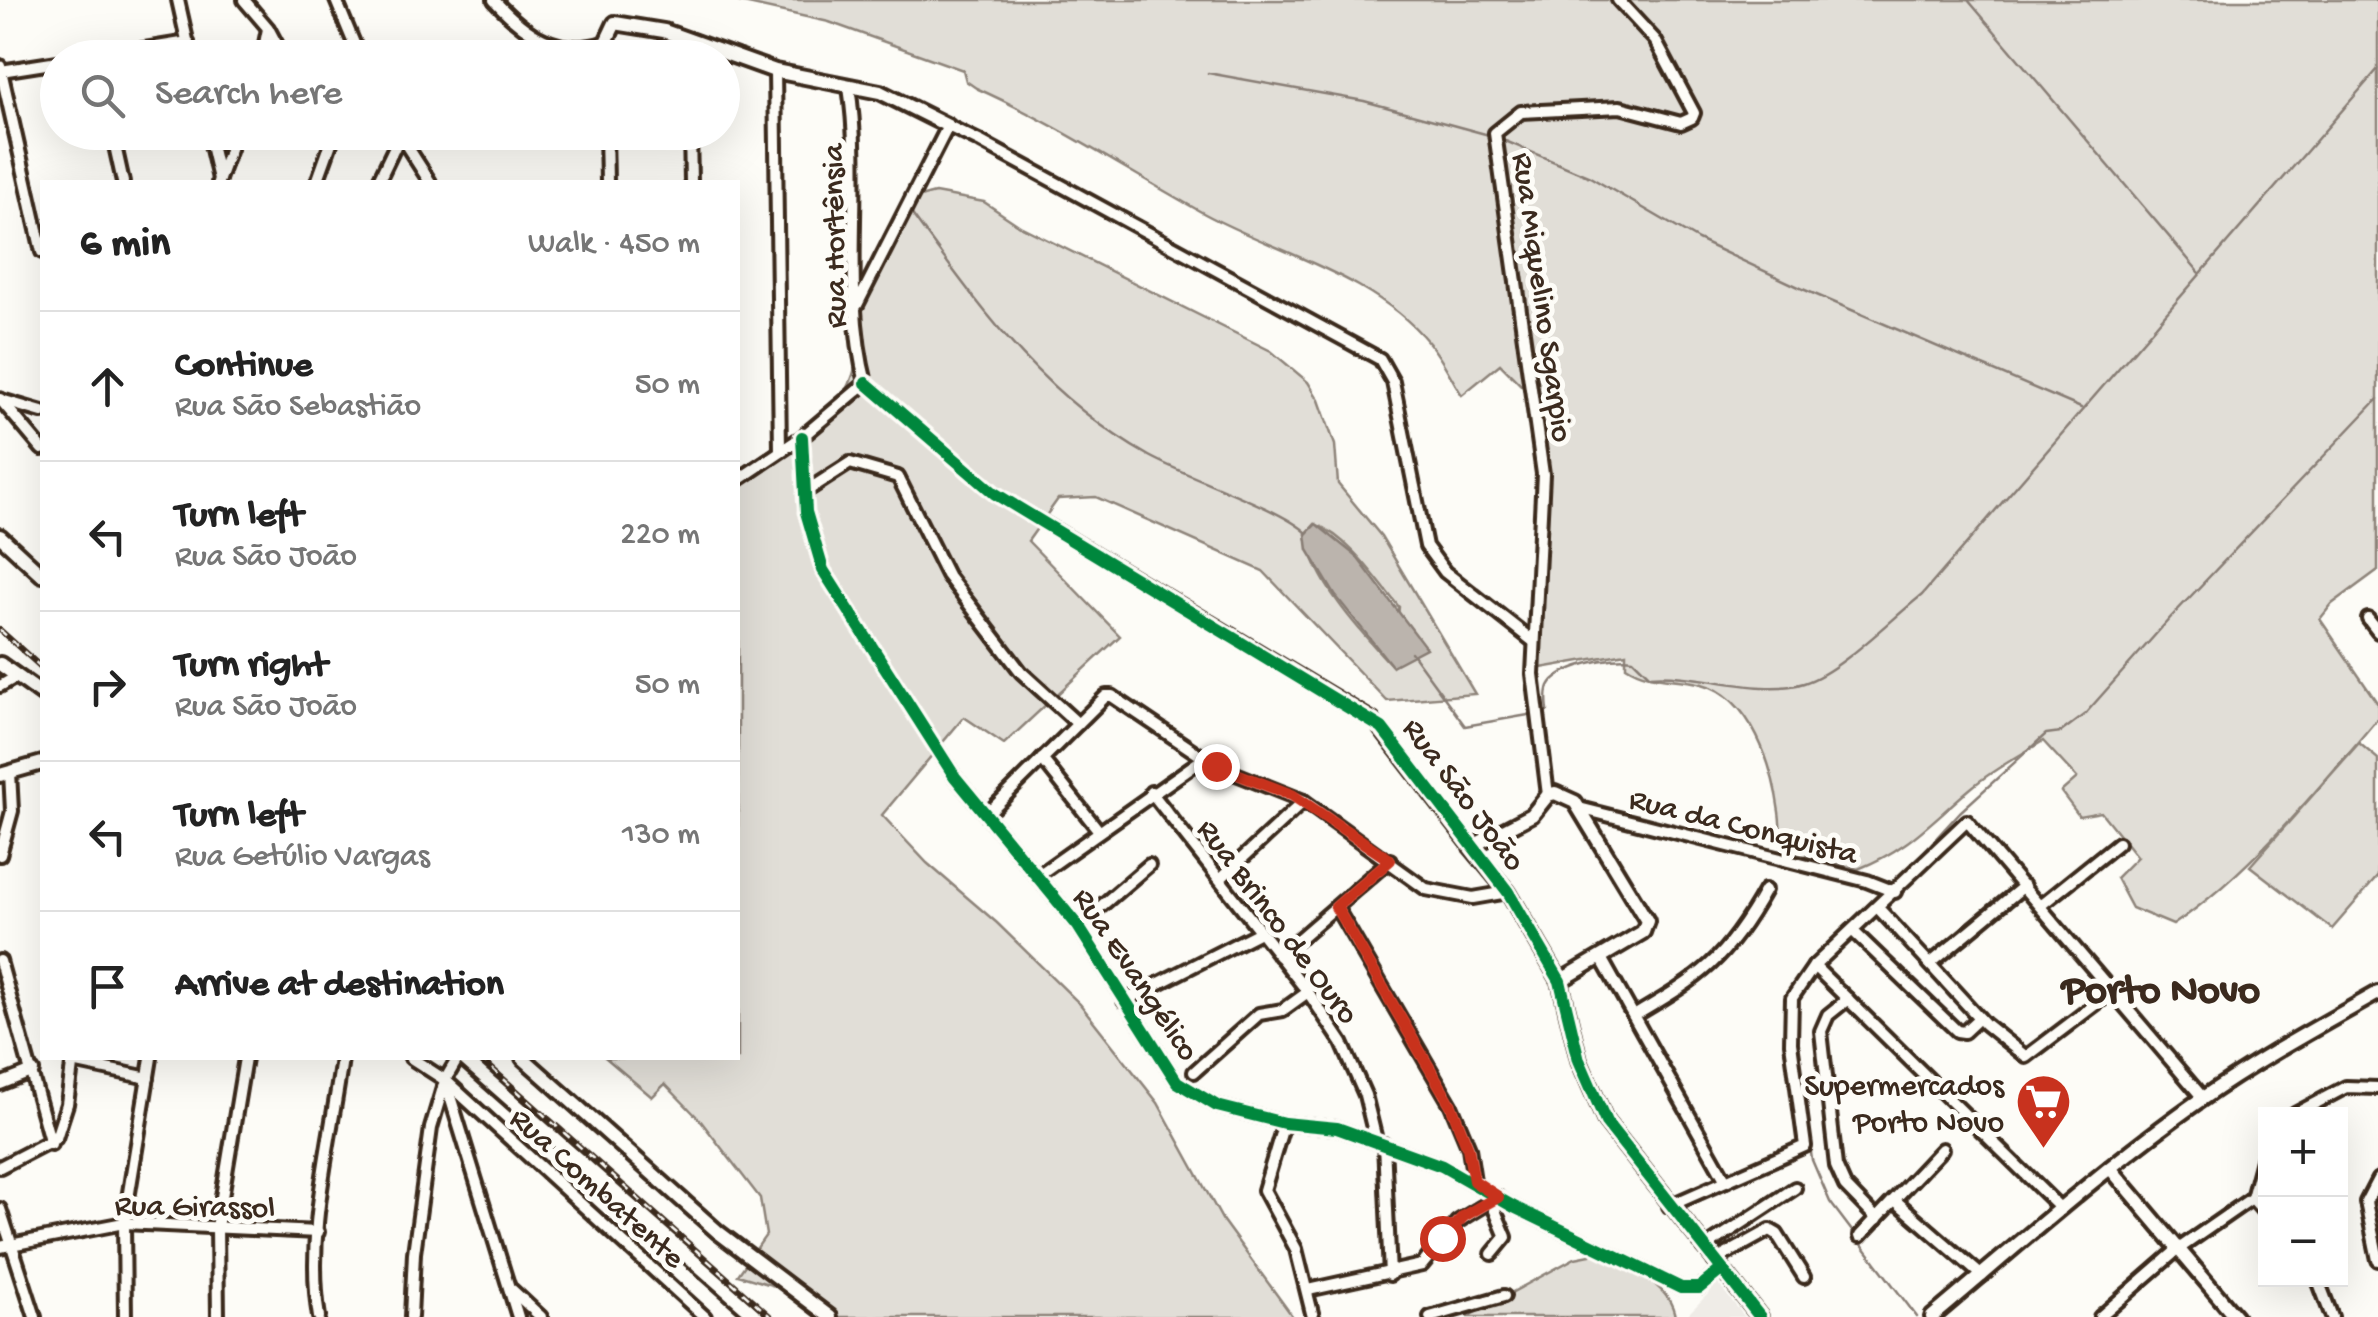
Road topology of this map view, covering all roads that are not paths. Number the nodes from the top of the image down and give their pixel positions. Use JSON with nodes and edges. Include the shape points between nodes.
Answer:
{"nodes":[{"id":1,"x":178,"y":0,"type":"edge"},
{"id":2,"x":244,"y":0,"type":"edge"},
{"id":3,"x":336,"y":0,"type":"edge"},
{"id":4,"x":494,"y":0,"type":"edge"},
{"id":5,"x":1618,"y":0,"type":"edge"},
{"id":6,"x":268,"y":28,"type":"junction"},
{"id":7,"x":688,"y":39,"type":"edge"},
{"id":8,"x":188,"y":40,"type":"edge"},
{"id":9,"x":266,"y":40,"type":"edge"},
{"id":10,"x":274,"y":40,"type":"edge"},
{"id":11,"x":353,"y":40,"type":"edge"},
{"id":12,"x":540,"y":40,"type":"edge"},
{"id":13,"x":607,"y":40,"type":"edge"},
{"id":14,"x":740,"y":58,"type":"edge"},
{"id":15,"x":40,"y":64,"type":"edge"},
{"id":16,"x":1,"y":69,"type":"edge"},
{"id":17,"x":775,"y":71,"type":"junction"},
{"id":18,"x":849,"y":86,"type":"junction"},
{"id":19,"x":948,"y":126,"type":"junction"},
{"id":20,"x":116,"y":150,"type":"edge"},
{"id":21,"x":212,"y":150,"type":"edge"},
{"id":22,"x":229,"y":150,"type":"edge"},
{"id":23,"x":328,"y":150,"type":"edge"},
{"id":24,"x":392,"y":150,"type":"edge"},
{"id":25,"x":409,"y":150,"type":"edge"},
{"id":26,"x":607,"y":150,"type":"edge"},
{"id":27,"x":690,"y":150,"type":"edge"},
{"id":28,"x":123,"y":180,"type":"edge"},
{"id":29,"x":218,"y":180,"type":"edge"},
{"id":30,"x":218,"y":180,"type":"edge"},
{"id":31,"x":318,"y":180,"type":"edge"},
{"id":32,"x":379,"y":180,"type":"edge"},
{"id":33,"x":429,"y":180,"type":"edge"},
{"id":34,"x":608,"y":180,"type":"edge"},
{"id":35,"x":691,"y":180,"type":"edge"},
{"id":36,"x":40,"y":243,"type":"edge"},
{"id":37,"x":857,"y":305,"type":"junction"},
{"id":38,"x":866,"y":383,"type":"junction"},
{"id":39,"x":0,"y":400,"type":"edge"},
{"id":40,"x":40,"y":411,"type":"edge"},
{"id":41,"x":802,"y":436,"type":"junction"},
{"id":42,"x":40,"y":447,"type":"edge"},
{"id":43,"x":780,"y":452,"type":"junction"},
{"id":44,"x":740,"y":479,"type":"edge"},
{"id":45,"x":805,"y":492,"type":"junction"},
{"id":46,"x":0,"y":536,"type":"edge"},
{"id":47,"x":40,"y":572,"type":"edge"},
{"id":48,"x":2368,"y":619,"type":"dead end"},
{"id":49,"x":2378,"y":632,"type":"edge"},
{"id":50,"x":1533,"y":641,"type":"junction"},
{"id":51,"x":0,"y":664,"type":"edge"},
{"id":52,"x":16,"y":676,"type":"junction"},
{"id":53,"x":0,"y":686,"type":"edge"},
{"id":54,"x":40,"y":693,"type":"edge"},
{"id":55,"x":1078,"y":724,"type":"junction"},
{"id":56,"x":1204,"y":758,"type":"junction"},
{"id":57,"x":1042,"y":760,"type":"junction"},
{"id":58,"x":40,"y":763,"type":"edge"},
{"id":59,"x":5,"y":773,"type":"edge"},
{"id":60,"x":1152,"y":792,"type":"junction"},
{"id":61,"x":1548,"y":795,"type":"junction"},
{"id":62,"x":1304,"y":801,"type":"junction"},
{"id":63,"x":1578,"y":808,"type":"junction"},
{"id":64,"x":986,"y":815,"type":"junction"},
{"id":65,"x":1100,"y":831,"type":"junction"},
{"id":66,"x":2118,"y":843,"type":"dead end"},
{"id":67,"x":1471,"y":847,"type":"junction"},
{"id":68,"x":0,"y":855,"type":"edge"},
{"id":69,"x":1390,"y":860,"type":"junction"},
{"id":70,"x":1149,"y":865,"type":"dead end"},
{"id":71,"x":1037,"y":876,"type":"junction"},
{"id":72,"x":1220,"y":879,"type":"junction"},
{"id":73,"x":2024,"y":886,"type":"junction"},
{"id":74,"x":1765,"y":890,"type":"dead end"},
{"id":75,"x":1508,"y":892,"type":"junction"},
{"id":76,"x":1895,"y":892,"type":"junction"},
{"id":77,"x":2041,"y":905,"type":"junction"},
{"id":78,"x":1336,"y":907,"type":"junction"},
{"id":79,"x":1879,"y":909,"type":"junction"},
{"id":80,"x":1078,"y":926,"type":"junction"},
{"id":81,"x":1260,"y":932,"type":"junction"},
{"id":82,"x":1854,"y":932,"type":"junction"},
{"id":83,"x":1278,"y":956,"type":"junction"},
{"id":84,"x":1601,"y":958,"type":"junction"},
{"id":85,"x":0,"y":961,"type":"edge"},
{"id":86,"x":1930,"y":964,"type":"junction"},
{"id":87,"x":1814,"y":966,"type":"junction"},
{"id":88,"x":1560,"y":981,"type":"junction"},
{"id":89,"x":2114,"y":991,"type":"junction"},
{"id":90,"x":1308,"y":992,"type":"junction"},
{"id":91,"x":2378,"y":994,"type":"edge"},
{"id":92,"x":1848,"y":999,"type":"junction"},
{"id":93,"x":1124,"y":1000,"type":"junction"},
{"id":94,"x":1634,"y":1016,"type":"junction"},
{"id":95,"x":1979,"y":1018,"type":"junction"},
{"id":96,"x":73,"y":1060,"type":"edge"},
{"id":97,"x":151,"y":1060,"type":"edge"},
{"id":98,"x":245,"y":1060,"type":"edge"},
{"id":99,"x":342,"y":1060,"type":"edge"},
{"id":100,"x":414,"y":1060,"type":"edge"},
{"id":101,"x":459,"y":1060,"type":"edge"},
{"id":102,"x":462,"y":1060,"type":"edge"},
{"id":103,"x":525,"y":1060,"type":"edge"},
{"id":104,"x":33,"y":1071,"type":"junction"},
{"id":105,"x":1194,"y":1072,"type":"dead end"},
{"id":106,"x":148,"y":1078,"type":"junction"},
{"id":107,"x":445,"y":1080,"type":"junction"},
{"id":108,"x":0,"y":1084,"type":"edge"},
{"id":109,"x":2378,"y":1088,"type":"edge"},
{"id":110,"x":2203,"y":1098,"type":"junction"},
{"id":111,"x":2308,"y":1107,"type":"edge"},
{"id":112,"x":1284,"y":1123,"type":"junction"},
{"id":113,"x":1380,"y":1142,"type":"junction"},
{"id":114,"x":51,"y":1144,"type":"junction"},
{"id":115,"x":1942,"y":1149,"type":"dead end"},
{"id":116,"x":0,"y":1167,"type":"edge"},
{"id":117,"x":2110,"y":1168,"type":"junction"},
{"id":118,"x":2258,"y":1176,"type":"edge"},
{"id":119,"x":2378,"y":1179,"type":"edge"},
{"id":120,"x":1474,"y":1181,"type":"junction"},
{"id":121,"x":1726,"y":1181,"type":"junction"},
{"id":122,"x":1795,"y":1188,"type":"dead end"},
{"id":123,"x":2252,"y":1198,"type":"junction"},
{"id":124,"x":1495,"y":1199,"type":"junction"},
{"id":125,"x":1897,"y":1202,"type":"junction"},
{"id":126,"x":2258,"y":1205,"type":"edge"},
{"id":127,"x":1670,"y":1206,"type":"junction"},
{"id":128,"x":2059,"y":1207,"type":"junction"},
{"id":129,"x":0,"y":1209,"type":"edge"},
{"id":130,"x":1876,"y":1219,"type":"junction"},
{"id":131,"x":124,"y":1223,"type":"junction"},
{"id":132,"x":217,"y":1226,"type":"junction"},
{"id":133,"x":318,"y":1232,"type":"junction"},
{"id":134,"x":1860,"y":1236,"type":"dead end"},
{"id":135,"x":13,"y":1243,"type":"junction"},
{"id":136,"x":0,"y":1248,"type":"edge"},
{"id":137,"x":1704,"y":1248,"type":"junction"},
{"id":138,"x":2178,"y":1250,"type":"junction"},
{"id":139,"x":1492,"y":1254,"type":"dead end"},
{"id":140,"x":2378,"y":1260,"type":"edge"},
{"id":141,"x":1718,"y":1266,"type":"junction"},
{"id":142,"x":1390,"y":1275,"type":"junction"},
{"id":143,"x":1982,"y":1276,"type":"junction"},
{"id":144,"x":1804,"y":1278,"type":"dead end"},
{"id":145,"x":2321,"y":1287,"type":"edge"},
{"id":146,"x":511,"y":1290,"type":"junction"},
{"id":147,"x":1308,"y":1290,"type":"junction"},
{"id":148,"x":1504,"y":1296,"type":"dead end"},
{"id":149,"x":414,"y":1314,"type":"edge"},
{"id":150,"x":35,"y":1317,"type":"edge"},
{"id":151,"x":125,"y":1317,"type":"edge"},
{"id":152,"x":218,"y":1317,"type":"edge"},
{"id":153,"x":319,"y":1317,"type":"edge"},
{"id":154,"x":518,"y":1317,"type":"edge"},
{"id":155,"x":542,"y":1317,"type":"edge"},
{"id":156,"x":705,"y":1317,"type":"edge"},
{"id":157,"x":757,"y":1317,"type":"edge"},
{"id":158,"x":830,"y":1317,"type":"edge"},
{"id":159,"x":1314,"y":1317,"type":"edge"},
{"id":160,"x":1430,"y":1317,"type":"edge"},
{"id":161,"x":1760,"y":1317,"type":"edge"},
{"id":162,"x":1934,"y":1317,"type":"edge"},
{"id":163,"x":2100,"y":1317,"type":"edge"},
{"id":164,"x":2236,"y":1317,"type":"edge"},
{"id":165,"x":2332,"y":1317,"type":"edge"}],
"edges":[{"from":1,"to":8,"type":"street"},
{"from":2,"to":6,"type":"street"},
{"from":3,"to":11,"type":"street"},
{"from":4,"to":12,"type":"street"},
{"from":5,"to":50,"type":"street","name":"Rua Miquelino Sgarpio","via":[[1655,40],[1692,118],[1681,123],[1620,107],[1521,112],[1495,133],[1543,474]]},
{"from":6,"to":9,"type":"street"},
{"from":6,"to":10,"type":"street"},
{"from":7,"to":13,"type":"street","via":[[618,22]]},
{"from":14,"to":17,"type":"street"},
{"from":15,"to":16,"type":"street"},
{"from":16,"to":36,"type":"street"},
{"from":17,"to":18,"type":"street"},
{"from":17,"to":43,"type":"street"},
{"from":18,"to":19,"type":"street","via":[[880,92]]},
{"from":18,"to":37,"type":"street","name":"Rua Hortênsia"},
{"from":19,"to":37,"type":"street"},
{"from":19,"to":50,"type":"street","via":[[1380,359],[1393,382],[1426,546],[1446,572]]},
{"from":20,"to":28,"type":"street"},
{"from":21,"to":29,"type":"street"},
{"from":22,"to":30,"type":"street"},
{"from":23,"to":31,"type":"street"},
{"from":24,"to":32,"type":"street"},
{"from":25,"to":33,"type":"street"},
{"from":26,"to":34,"type":"street"},
{"from":27,"to":35,"type":"street"},
{"from":37,"to":38,"type":"street","name":"Rua Hortênsia"},
{"from":38,"to":41,"type":"street"},
{"from":38,"to":67,"type":"street","name":"Rua São João","via":[[994,493],[1373,720]]},
{"from":39,"to":40,"type":"street"},
{"from":39,"to":42,"type":"street"},
{"from":41,"to":43,"type":"street"},
{"from":41,"to":45,"type":"street","name":"Rua Evangélico"},
{"from":43,"to":44,"type":"street"},
{"from":45,"to":55,"type":"street","via":[[850,463],[898,477],[948,575],[1021,672]]},
{"from":45,"to":64,"type":"street","name":"Rua Evangélico","via":[[824,570],[905,704]]},
{"from":46,"to":47,"type":"street"},
{"from":48,"to":49,"type":"street"},
{"from":50,"to":61,"type":"street","name":"Rua Miquelino Sgarpio"},
{"from":51,"to":52,"type":"street"},
{"from":52,"to":53,"type":"street"},
{"from":52,"to":54,"type":"street"},
{"from":55,"to":56,"type":"street","via":[[1106,696],[1117,697]]},
{"from":55,"to":57,"type":"street"},
{"from":56,"to":60,"type":"street"},
{"from":56,"to":62,"type":"street"},
{"from":57,"to":64,"type":"street"},
{"from":57,"to":65,"type":"street"},
{"from":58,"to":59,"type":"street"},
{"from":59,"to":68,"type":"street","via":[[12,811]]},
{"from":60,"to":65,"type":"street"},
{"from":60,"to":72,"type":"street","name":"Rua Brinco de Ouro"},
{"from":61,"to":63,"type":"street","via":[[1562,794]]},
{"from":61,"to":67,"type":"street","via":[[1532,815]]},
{"from":62,"to":69,"type":"street"},
{"from":62,"to":72,"type":"street"},
{"from":63,"to":76,"type":"street","name":"Rua da Conquista"},
{"from":63,"to":84,"type":"street","via":[[1647,921],[1643,932]]},
{"from":64,"to":71,"type":"street","name":"Rua Evangélico"},
{"from":65,"to":71,"type":"street"},
{"from":66,"to":77,"type":"street"},
{"from":67,"to":75,"type":"street","name":"Rua São João"},
{"from":69,"to":75,"type":"street","via":[[1435,894],[1473,898]]},
{"from":69,"to":78,"type":"street"},
{"from":70,"to":80,"type":"street"},
{"from":71,"to":80,"type":"street","name":"Rua Evangélico"},
{"from":72,"to":81,"type":"street","name":"Rua Brinco de Ouro"},
{"from":73,"to":76,"type":"street","via":[[1966,821]]},
{"from":73,"to":77,"type":"street"},
{"from":73,"to":86,"type":"street"},
{"from":74,"to":94,"type":"street","via":[[1739,937],[1700,978]]},
{"from":75,"to":88,"type":"street","name":"Rua São João"},
{"from":76,"to":79,"type":"street"},
{"from":77,"to":89,"type":"street"},
{"from":78,"to":83,"type":"street"},
{"from":78,"to":120,"type":"street","via":[[1451,1105]]},
{"from":79,"to":82,"type":"street"},
{"from":79,"to":86,"type":"street"},
{"from":80,"to":93,"type":"street","name":"Rua Evangélico"},
{"from":81,"to":83,"type":"street","name":"Rua Brinco de Ouro"},
{"from":81,"to":93,"type":"street"},
{"from":82,"to":87,"type":"street"},
{"from":82,"to":95,"type":"street","via":[[1957,1031]]},
{"from":83,"to":90,"type":"street","name":"Rua Brinco de Ouro"},
{"from":84,"to":88,"type":"street"},
{"from":84,"to":94,"type":"street"},
{"from":85,"to":104,"type":"street"},
{"from":86,"to":95,"type":"street"},
{"from":87,"to":92,"type":"street"},
{"from":87,"to":121,"type":"street","via":[[1789,1014],[1804,1146]]},
{"from":88,"to":127,"type":"street","name":"Rua São João","via":[[1590,1091]]},
{"from":89,"to":95,"type":"street","via":[[2026,1057]]},
{"from":89,"to":110,"type":"street"},
{"from":90,"to":105,"type":"street","via":[[1283,1010],[1259,1014]]},
{"from":90,"to":113,"type":"street","name":"Rua Brinco de Ouro","via":[[1357,1074]]},
{"from":91,"to":110,"type":"street"},
{"from":92,"to":128,"type":"street"},
{"from":92,"to":130,"type":"street","via":[[1828,1015],[1821,1032],[1836,1166]]},
{"from":93,"to":112,"type":"street","name":"Rua Evangélico","via":[[1192,1094]]},
{"from":94,"to":121,"type":"street"},
{"from":96,"to":106,"type":"street"},
{"from":96,"to":114,"type":"street","via":[[67,1104]]},
{"from":97,"to":106,"type":"street"},
{"from":98,"to":132,"type":"street"},
{"from":99,"to":133,"type":"street"},
{"from":100,"to":107,"type":"street","name":"Rua Combatente"},
{"from":101,"to":107,"type":"street"},
{"from":102,"to":157,"type":"street"},
{"from":103,"to":158,"type":"street","via":[[718,1232]]},
{"from":104,"to":108,"type":"street"},
{"from":104,"to":114,"type":"street"},
{"from":106,"to":131,"type":"street"},
{"from":107,"to":146,"type":"street"},
{"from":107,"to":149,"type":"street","via":[[431,1128],[414,1253]]},
{"from":107,"to":156,"type":"street","name":"Rua Combatente"},
{"from":109,"to":111,"type":"street","via":[[2346,1087]]},
{"from":110,"to":117,"type":"street"},
{"from":112,"to":113,"type":"street","name":"Rua Evangélico","via":[[1337,1128]]},
{"from":112,"to":147,"type":"street","via":[[1264,1190],[1292,1237]]},
{"from":113,"to":120,"type":"street","name":"Rua Evangélico"},
{"from":113,"to":142,"type":"street","name":"Rua Brinco de Ouro"},
{"from":114,"to":116,"type":"street"},
{"from":115,"to":125,"type":"street"},
{"from":117,"to":128,"type":"street"},
{"from":117,"to":138,"type":"street"},
{"from":118,"to":123,"type":"street"},
{"from":119,"to":140,"type":"street","via":[[2366,1202]]},
{"from":120,"to":124,"type":"street","name":"Rua Evangélico"},
{"from":121,"to":127,"type":"street"},
{"from":122,"to":137,"type":"street"},
{"from":123,"to":126,"type":"street"},
{"from":123,"to":138,"type":"street"},
{"from":124,"to":139,"type":"street","via":[[1506,1236]]},
{"from":124,"to":141,"type":"street","name":"Rua Evangélico","via":[[1682,1288],[1699,1288]]},
{"from":124,"to":142,"type":"street","via":[[1456,1222],[1422,1265]]},
{"from":125,"to":130,"type":"street"},
{"from":125,"to":143,"type":"street"},
{"from":127,"to":137,"type":"street","name":"Rua São João"},
{"from":128,"to":143,"type":"street"},
{"from":129,"to":135,"type":"street"},
{"from":130,"to":134,"type":"street"},
{"from":131,"to":132,"type":"street","name":"Rua Girassol"},
{"from":131,"to":135,"type":"street","name":"Rua Girassol"},
{"from":131,"to":151,"type":"street"},
{"from":132,"to":133,"type":"street","name":"Rua Girassol"},
{"from":132,"to":152,"type":"street"},
{"from":133,"to":153,"type":"street"},
{"from":135,"to":136,"type":"street","name":"Rua Girassol"},
{"from":135,"to":150,"type":"street"},
{"from":137,"to":141,"type":"street","name":"Rua São João"},
{"from":138,"to":163,"type":"street"},
{"from":138,"to":164,"type":"street"},
{"from":141,"to":144,"type":"street","via":[[1770,1230]]},
{"from":141,"to":161,"type":"street","name":"Rua São João"},
{"from":142,"to":147,"type":"street"},
{"from":143,"to":162,"type":"street"},
{"from":145,"to":165,"type":"street"},
{"from":146,"to":154,"type":"street"},
{"from":146,"to":155,"type":"street"},
{"from":147,"to":159,"type":"street"},
{"from":148,"to":160,"type":"street"}]}
